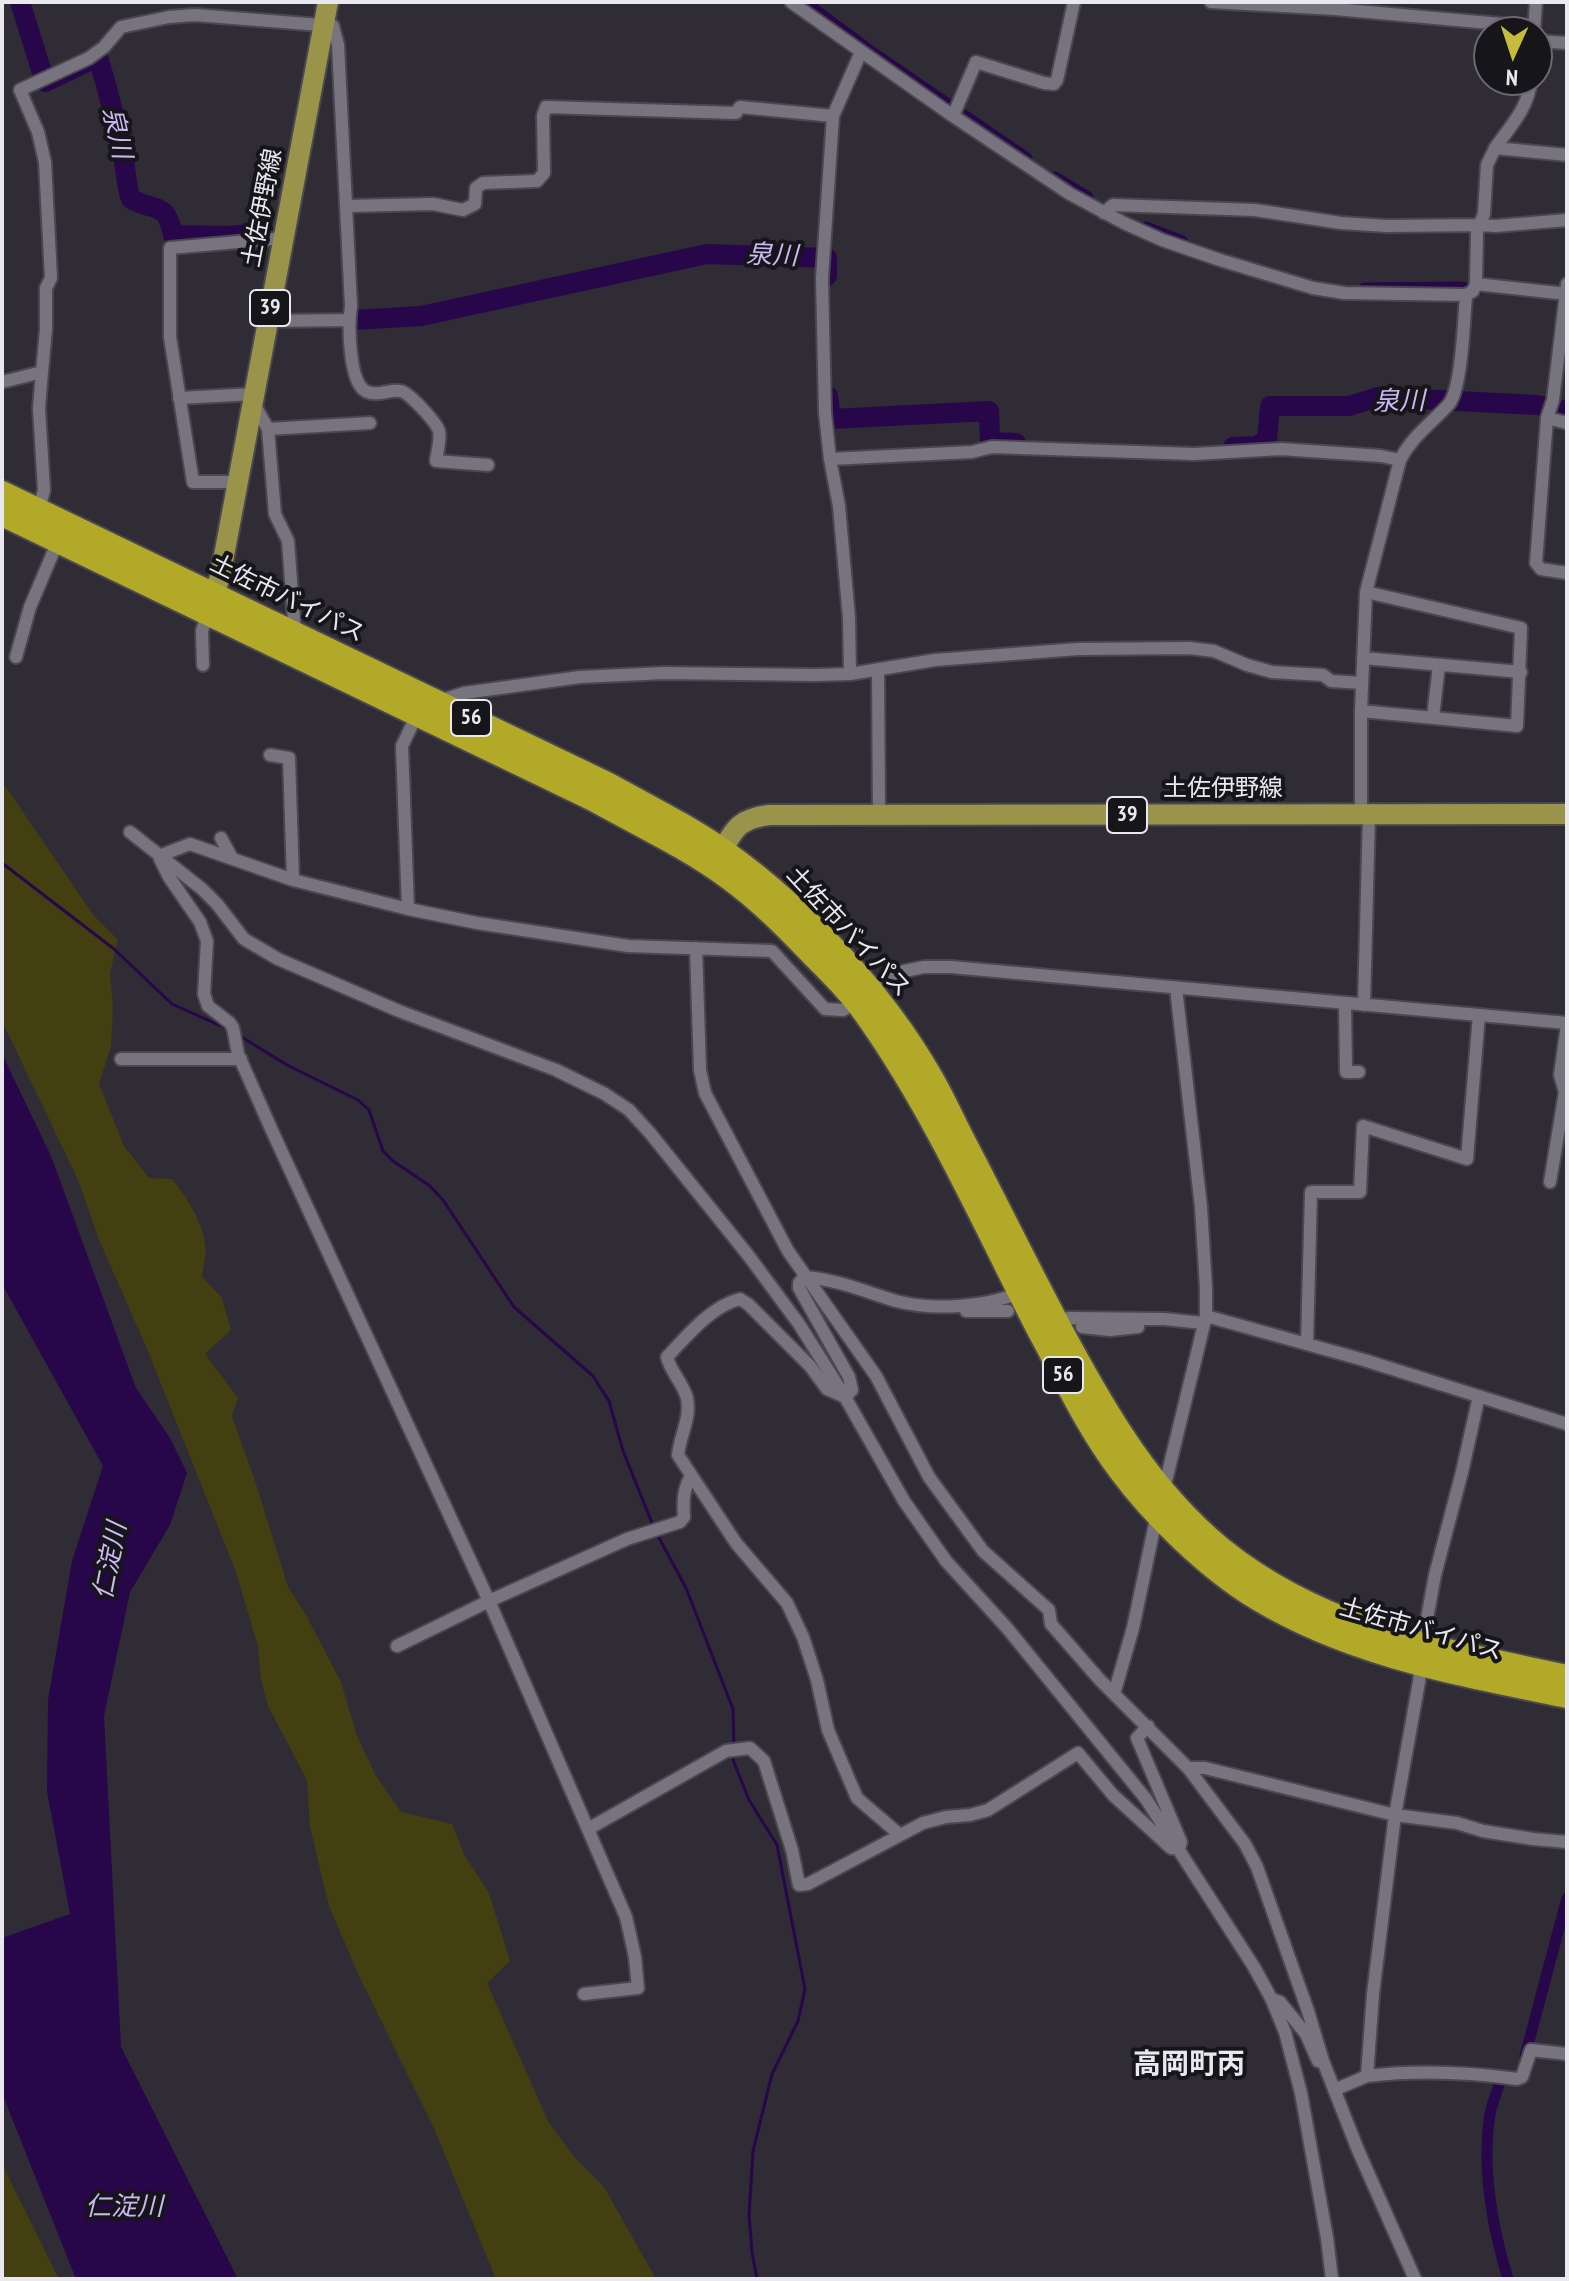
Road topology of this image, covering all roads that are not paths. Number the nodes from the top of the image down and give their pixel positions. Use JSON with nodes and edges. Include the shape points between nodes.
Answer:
{"nodes":[{"id":1,"x":328,"y":2,"type":"edge"},
{"id":2,"x":791,"y":2,"type":"edge"},
{"id":3,"x":1074,"y":2,"type":"edge"},
{"id":4,"x":1211,"y":2,"type":"edge"},
{"id":5,"x":1473,"y":21,"type":"edge"},
{"id":6,"x":323,"y":24,"type":"junction"},
{"id":7,"x":861,"y":52,"type":"junction"},
{"id":8,"x":1528,"y":96,"type":"edge"},
{"id":9,"x":955,"y":111,"type":"junction"},
{"id":10,"x":833,"y":116,"type":"junction"},
{"id":11,"x":1495,"y":148,"type":"junction"},
{"id":12,"x":1567,"y":155,"type":"edge"},
{"id":13,"x":347,"y":206,"type":"junction"},
{"id":14,"x":1108,"y":209,"type":"junction"},
{"id":15,"x":1567,"y":220,"type":"edge"},
{"id":16,"x":1480,"y":225,"type":"junction"},
{"id":17,"x":283,"y":238,"type":"junction"},
{"id":18,"x":1473,"y":289,"type":"junction"},
{"id":19,"x":1566,"y":294,"type":"edge"},
{"id":20,"x":348,"y":320,"type":"junction"},
{"id":21,"x":267,"y":321,"type":"junction"},
{"id":22,"x":42,"y":372,"type":"junction"},
{"id":23,"x":2,"y":382,"type":"edge"},
{"id":24,"x":179,"y":398,"type":"junction"},
{"id":25,"x":253,"y":398,"type":"junction"},
{"id":26,"x":1549,"y":411,"type":"junction"},
{"id":27,"x":370,"y":423,"type":"dead end"},
{"id":28,"x":1567,"y":423,"type":"edge"},
{"id":29,"x":268,"y":429,"type":"junction"},
{"id":30,"x":830,"y":459,"type":"junction"},
{"id":31,"x":1400,"y":460,"type":"junction"},
{"id":32,"x":488,"y":465,"type":"dead end"},
{"id":33,"x":237,"y":482,"type":"junction"},
{"id":34,"x":2,"y":493,"type":"edge"},
{"id":35,"x":2,"y":514,"type":"edge"},
{"id":36,"x":36,"y":520,"type":"junction"},
{"id":37,"x":58,"y":541,"type":"junction"},
{"id":38,"x":1567,"y":573,"type":"edge"},
{"id":39,"x":1366,"y":592,"type":"junction"},
{"id":40,"x":211,"y":603,"type":"junction"},
{"id":41,"x":295,"y":634,"type":"junction"},
{"id":42,"x":16,"y":657,"type":"dead end"},
{"id":43,"x":1363,"y":658,"type":"junction"},
{"id":44,"x":203,"y":665,"type":"dead end"},
{"id":45,"x":1439,"y":665,"type":"junction"},
{"id":46,"x":878,"y":669,"type":"junction"},
{"id":47,"x":1521,"y":672,"type":"junction"},
{"id":48,"x":850,"y":674,"type":"junction"},
{"id":49,"x":1362,"y":683,"type":"junction"},
{"id":50,"x":427,"y":709,"type":"junction"},
{"id":51,"x":1361,"y":711,"type":"junction"},
{"id":52,"x":1433,"y":717,"type":"junction"},
{"id":53,"x":270,"y":755,"type":"dead end"},
{"id":54,"x":879,"y":814,"type":"junction"},
{"id":55,"x":1365,"y":814,"type":"junction"},
{"id":56,"x":1567,"y":814,"type":"edge"},
{"id":57,"x":130,"y":832,"type":"dead end"},
{"id":58,"x":221,"y":838,"type":"dead end"},
{"id":59,"x":159,"y":856,"type":"junction"},
{"id":60,"x":232,"y":858,"type":"junction"},
{"id":61,"x":717,"y":858,"type":"junction"},
{"id":62,"x":293,"y":880,"type":"junction"},
{"id":63,"x":408,"y":909,"type":"junction"},
{"id":64,"x":696,"y":948,"type":"junction"},
{"id":65,"x":1176,"y":988,"type":"junction"},
{"id":66,"x":864,"y":997,"type":"junction"},
{"id":67,"x":1345,"y":1003,"type":"junction"},
{"id":68,"x":1364,"y":1005,"type":"junction"},
{"id":69,"x":1479,"y":1015,"type":"junction"},
{"id":70,"x":1567,"y":1024,"type":"edge"},
{"id":71,"x":121,"y":1059,"type":"dead end"},
{"id":72,"x":241,"y":1059,"type":"junction"},
{"id":73,"x":1359,"y":1072,"type":"dead end"},
{"id":74,"x":1550,"y":1182,"type":"dead end"},
{"id":75,"x":804,"y":1277,"type":"junction"},
{"id":76,"x":1014,"y":1302,"type":"junction"},
{"id":77,"x":924,"y":1306,"type":"junction"},
{"id":78,"x":1164,"y":1319,"type":"junction"},
{"id":79,"x":1204,"y":1319,"type":"junction"},
{"id":80,"x":1057,"y":1323,"type":"junction"},
{"id":81,"x":1082,"y":1327,"type":"dead end"},
{"id":82,"x":1307,"y":1344,"type":"junction"},
{"id":83,"x":1479,"y":1396,"type":"junction"},
{"id":84,"x":845,"y":1397,"type":"junction"},
{"id":85,"x":1567,"y":1424,"type":"edge"},
{"id":86,"x":691,"y":1476,"type":"junction"},
{"id":87,"x":1160,"y":1503,"type":"junction"},
{"id":88,"x":489,"y":1601,"type":"junction"},
{"id":89,"x":397,"y":1646,"type":"dead end"},
{"id":90,"x":1422,"y":1655,"type":"junction"},
{"id":91,"x":1567,"y":1677,"type":"edge"},
{"id":92,"x":1114,"y":1694,"type":"junction"},
{"id":93,"x":1567,"y":1696,"type":"edge"},
{"id":94,"x":1148,"y":1726,"type":"junction"},
{"id":95,"x":1188,"y":1768,"type":"junction"},
{"id":96,"x":1395,"y":1815,"type":"junction"},
{"id":97,"x":588,"y":1829,"type":"junction"},
{"id":98,"x":900,"y":1835,"type":"junction"},
{"id":99,"x":1567,"y":1842,"type":"edge"},
{"id":100,"x":1179,"y":1849,"type":"junction"},
{"id":101,"x":584,"y":1994,"type":"dead end"},
{"id":102,"x":1271,"y":1998,"type":"junction"},
{"id":103,"x":1567,"y":2054,"type":"edge"},
{"id":104,"x":1323,"y":2061,"type":"junction"},
{"id":105,"x":1367,"y":2076,"type":"junction"},
{"id":106,"x":1334,"y":2090,"type":"junction"},
{"id":107,"x":1332,"y":2279,"type":"edge"},
{"id":108,"x":1415,"y":2279,"type":"edge"}],
"edges":[{"from":1,"to":6,"type":"main road","name":"土佐伊野線","number":"39"},
{"from":2,"to":7,"type":"street"},
{"from":3,"to":9,"type":"street","via":[[1054,84],[976,62]]},
{"from":4,"to":5,"type":"street"},
{"from":6,"to":13,"type":"street","via":[[333,26],[338,45]]},
{"from":6,"to":17,"type":"main road","name":"土佐伊野線","number":"39"},
{"from":6,"to":22,"type":"street","via":[[195,15],[121,27],[89,58],[20,90],[45,162],[51,278],[46,288]]},
{"from":7,"to":9,"type":"street"},
{"from":7,"to":10,"type":"street"},
{"from":8,"to":11,"type":"street"},
{"from":9,"to":14,"type":"street","via":[[1070,194]]},
{"from":10,"to":13,"type":"street","via":[[740,107],[736,113],[546,107],[544,173],[537,181],[483,183],[476,188],[475,204],[463,210],[433,204]]},
{"from":10,"to":30,"type":"street","via":[[822,278]]},
{"from":11,"to":12,"type":"street"},
{"from":11,"to":16,"type":"street","via":[[1487,165]]},
{"from":13,"to":20,"type":"street"},
{"from":14,"to":16,"type":"street","via":[[1255,210],[1341,223]]},
{"from":14,"to":18,"type":"street","via":[[1162,240],[1313,288],[1344,293]]},
{"from":15,"to":16,"type":"street"},
{"from":16,"to":18,"type":"street"},
{"from":17,"to":21,"type":"main road","name":"土佐伊野線","number":"39"},
{"from":17,"to":24,"type":"street","via":[[170,248],[170,337]]},
{"from":18,"to":19,"type":"street"},
{"from":18,"to":31,"type":"street","via":[[1451,400]]},
{"from":19,"to":26,"type":"street"},
{"from":20,"to":21,"type":"street"},
{"from":20,"to":32,"type":"street","via":[[361,389],[407,394],[440,432],[436,461]]},
{"from":21,"to":25,"type":"main road","name":"土佐伊野線","number":"39"},
{"from":22,"to":23,"type":"street"},
{"from":22,"to":36,"type":"street","via":[[44,490]]},
{"from":24,"to":25,"type":"street"},
{"from":24,"to":33,"type":"street","via":[[193,482]]},
{"from":25,"to":29,"type":"street"},
{"from":25,"to":33,"type":"main road","name":"土佐伊野線","number":"39"},
{"from":26,"to":28,"type":"street"},
{"from":26,"to":38,"type":"street","via":[[1536,563],[1541,569]]},
{"from":27,"to":29,"type":"street"},
{"from":29,"to":41,"type":"street","via":[[275,514],[288,541]]},
{"from":30,"to":31,"type":"street","via":[[992,447],[1194,454],[1281,449]]},
{"from":30,"to":48,"type":"street","via":[[839,506]]},
{"from":31,"to":39,"type":"street"},
{"from":33,"to":40,"type":"main road","name":"土佐伊野線","number":"39"},
{"from":34,"to":36,"type":"highway","name":"土佐市バイパス","number":"56"},
{"from":35,"to":36,"type":"highway","name":"土佐市バイパス","number":"56"},
{"from":36,"to":37,"type":"highway","name":"土佐市バイパス","number":"56"},
{"from":36,"to":40,"type":"highway","name":"土佐市バイパス","number":"56"},
{"from":37,"to":40,"type":"highway","name":"土佐市バイパス","number":"56"},
{"from":37,"to":42,"type":"street"},
{"from":39,"to":43,"type":"street"},
{"from":39,"to":47,"type":"street","via":[[1521,628]]},
{"from":40,"to":41,"type":"highway","name":"土佐市バイパス","number":"56"},
{"from":40,"to":44,"type":"street","via":[[202,631]]},
{"from":40,"to":50,"type":"highway","name":"土佐市バイパス","number":"56"},
{"from":41,"to":50,"type":"highway","name":"土佐市バイパス","number":"56"},
{"from":43,"to":45,"type":"street"},
{"from":43,"to":49,"type":"street"},
{"from":45,"to":47,"type":"street"},
{"from":45,"to":52,"type":"street"},
{"from":46,"to":48,"type":"street"},
{"from":46,"to":49,"type":"street","via":[[1078,649],[1189,648],[1214,651],[1272,672]]},
{"from":46,"to":54,"type":"street"},
{"from":47,"to":52,"type":"street","via":[[1516,733]]},
{"from":48,"to":50,"type":"street","via":[[580,677],[464,693]]},
{"from":49,"to":51,"type":"street"},
{"from":50,"to":61,"type":"highway","name":"土佐市バイパス","number":"56","via":[[607,784]]},
{"from":50,"to":63,"type":"street","via":[[402,746]]},
{"from":51,"to":52,"type":"street"},
{"from":51,"to":55,"type":"street"},
{"from":53,"to":62,"type":"street","via":[[289,758]]},
{"from":54,"to":55,"type":"main road","name":"土佐伊野線","number":"39"},
{"from":54,"to":61,"type":"main road","name":"土佐伊野線","number":"39","via":[[752,817],[738,825]]},
{"from":55,"to":56,"type":"main road","name":"土佐伊野線","number":"39"},
{"from":55,"to":68,"type":"street"},
{"from":57,"to":59,"type":"street"},
{"from":58,"to":60,"type":"street"},
{"from":59,"to":60,"type":"street","via":[[190,844]]},
{"from":59,"to":72,"type":"street","via":[[200,922],[207,941],[204,994],[208,1006],[230,1023]]},
{"from":59,"to":84,"type":"street","via":[[202,889],[244,939],[278,959],[556,1070],[629,1110],[748,1255]]},
{"from":60,"to":62,"type":"street"},
{"from":61,"to":66,"type":"highway","name":"土佐市バイパス","number":"56","via":[[768,885]]},
{"from":62,"to":63,"type":"street"},
{"from":63,"to":64,"type":"street","via":[[628,946]]},
{"from":64,"to":66,"type":"street","via":[[772,951],[825,1009],[843,1010]]},
{"from":64,"to":75,"type":"street","via":[[705,1093]]},
{"from":65,"to":66,"type":"street","via":[[924,967],[895,973]]},
{"from":65,"to":67,"type":"street"},
{"from":65,"to":79,"type":"street","via":[[1201,1207]]},
{"from":66,"to":76,"type":"highway","name":"土佐市バイパス","number":"56","via":[[870,1019],[911,1085]]},
{"from":66,"to":80,"type":"highway","name":"土佐市バイパス","number":"56","via":[[929,1075]]},
{"from":67,"to":68,"type":"street"},
{"from":67,"to":73,"type":"street","via":[[1346,1072]]},
{"from":68,"to":69,"type":"street"},
{"from":69,"to":70,"type":"street"},
{"from":69,"to":82,"type":"street","via":[[1467,1159],[1363,1126],[1360,1192],[1311,1192]]},
{"from":70,"to":74,"type":"street","via":[[1560,1075],[1565,1092]]},
{"from":71,"to":72,"type":"street"},
{"from":72,"to":88,"type":"street"},
{"from":75,"to":77,"type":"street"},
{"from":75,"to":84,"type":"street","via":[[799,1288],[849,1377],[852,1390]]},
{"from":75,"to":92,"type":"street","via":[[876,1376],[949,1506],[983,1551],[1049,1610],[1051,1624]]},
{"from":76,"to":77,"type":"street"},
{"from":76,"to":77,"type":"street","via":[[941,1313]]},
{"from":76,"to":87,"type":"highway","name":"土佐市バイパス","number":"56","via":[[1120,1471]]},
{"from":78,"to":79,"type":"street"},
{"from":78,"to":80,"type":"street","via":[[1068,1318]]},
{"from":78,"to":81,"type":"street","via":[[1110,1330]]},
{"from":79,"to":82,"type":"street"},
{"from":79,"to":87,"type":"street"},
{"from":80,"to":87,"type":"highway","name":"土佐市バイパス","number":"56"},
{"from":82,"to":83,"type":"street"},
{"from":83,"to":85,"type":"street"},
{"from":83,"to":90,"type":"street","via":[[1435,1575]]},
{"from":84,"to":86,"type":"street","via":[[827,1389],[748,1304],[733,1301],[699,1323],[667,1357],[687,1400],[688,1420],[678,1455]]},
{"from":84,"to":100,"type":"street","via":[[904,1501],[946,1561],[1146,1799]]},
{"from":86,"to":88,"type":"street","via":[[680,1522],[627,1539]]},
{"from":86,"to":98,"type":"street","via":[[736,1543],[787,1603],[817,1680],[828,1730],[857,1798]]},
{"from":87,"to":90,"type":"highway","name":"土佐市バイパス","number":"56","via":[[1262,1578],[1312,1607]]},
{"from":87,"to":92,"type":"street"},
{"from":88,"to":89,"type":"street"},
{"from":88,"to":97,"type":"street"},
{"from":90,"to":91,"type":"highway","name":"土佐市バイパス","number":"56"},
{"from":90,"to":93,"type":"highway","name":"土佐市バイパス","number":"56"},
{"from":90,"to":96,"type":"street"},
{"from":92,"to":94,"type":"street"},
{"from":94,"to":95,"type":"street"},
{"from":94,"to":100,"type":"street","via":[[1137,1738],[1181,1842]]},
{"from":95,"to":96,"type":"street","via":[[1216,1770]]},
{"from":95,"to":104,"type":"street","via":[[1257,1867]]},
{"from":96,"to":99,"type":"street"},
{"from":96,"to":105,"type":"street"},
{"from":97,"to":98,"type":"street","via":[[732,1750],[750,1748],[764,1761],[799,1885]]},
{"from":97,"to":101,"type":"street","via":[[626,1917],[638,1988]]},
{"from":98,"to":100,"type":"street","via":[[923,1823],[988,1810],[1078,1753],[1113,1795],[1171,1848]]},
{"from":100,"to":102,"type":"street"},
{"from":102,"to":104,"type":"street","via":[[1280,2002],[1306,2034],[1318,2061]]},
{"from":102,"to":107,"type":"street","via":[[1301,2093]]},
{"from":103,"to":105,"type":"street","via":[[1531,2050],[1517,2079],[1430,2071]]},
{"from":104,"to":106,"type":"street"},
{"from":105,"to":106,"type":"street"},
{"from":106,"to":108,"type":"street"}]}
